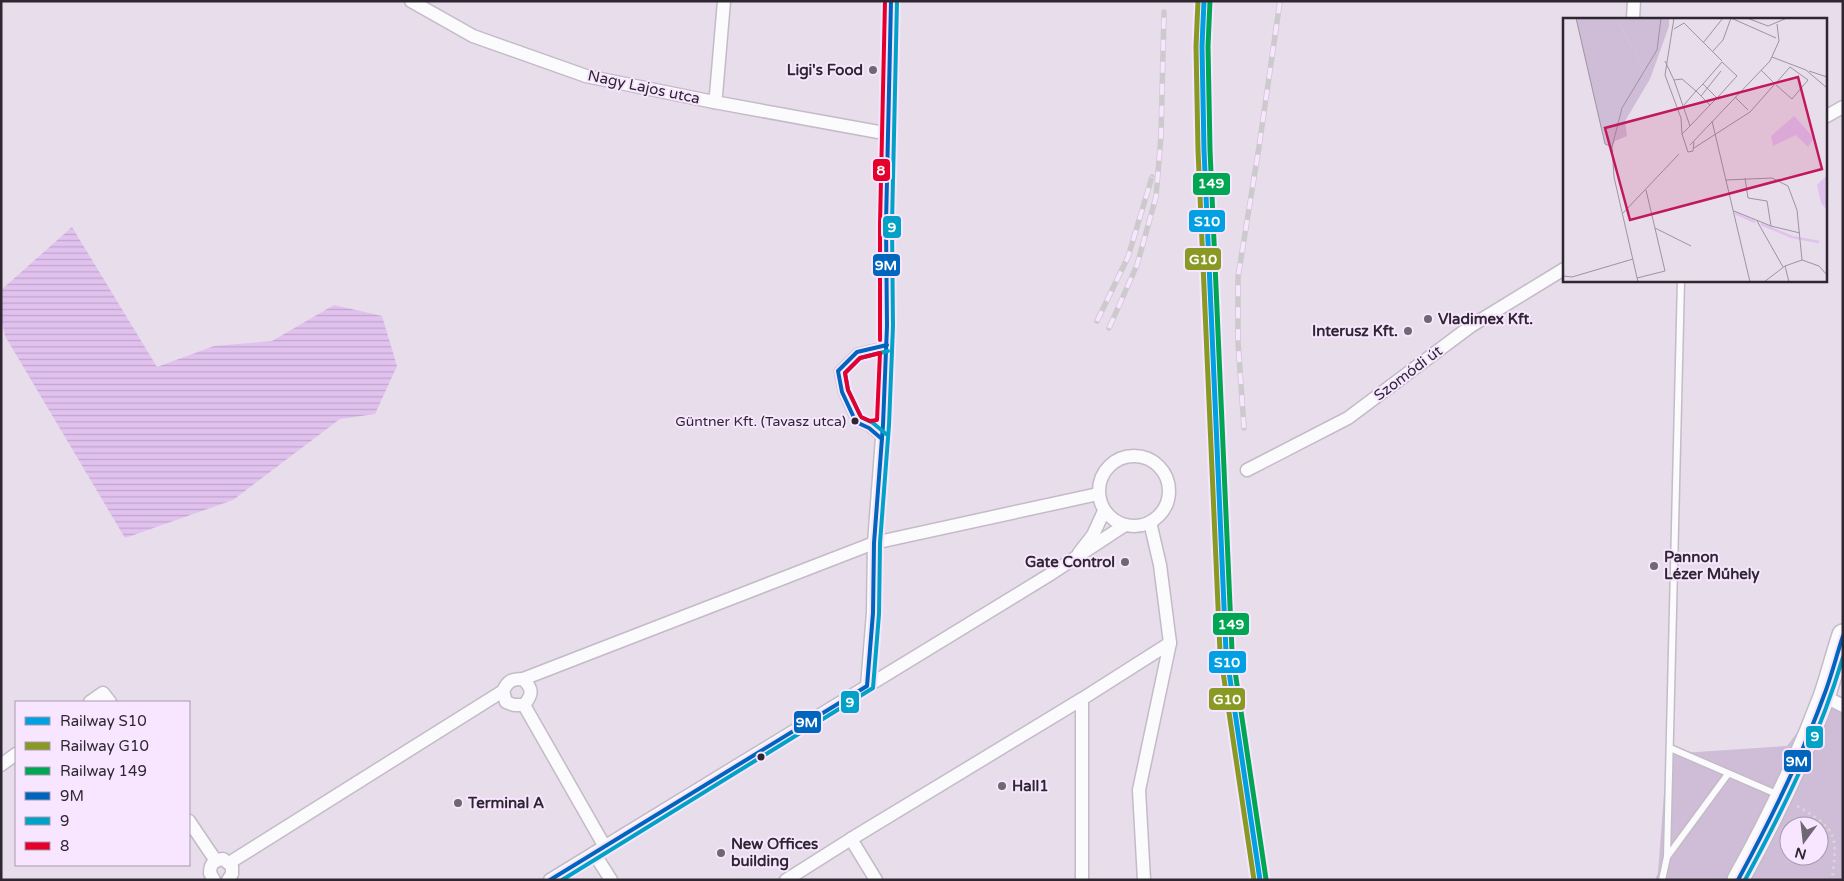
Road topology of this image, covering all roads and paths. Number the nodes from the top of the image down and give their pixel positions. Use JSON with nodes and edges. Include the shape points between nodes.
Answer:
{"nodes":[{"id":1,"x":411,"y":1,"type":"edge"},
{"id":2,"x":724,"y":1,"type":"edge"},
{"id":3,"x":891,"y":1,"type":"edge"},
{"id":4,"x":1634,"y":1,"type":"edge"},
{"id":5,"x":1633,"y":18,"type":"edge"},
{"id":6,"x":714,"y":102,"type":"junction"},
{"id":7,"x":1843,"y":107,"type":"edge"},
{"id":8,"x":1826,"y":116,"type":"edge"},
{"id":9,"x":888,"y":129,"type":"junction"},
{"id":10,"x":1563,"y":270,"type":"edge"},
{"id":11,"x":1682,"y":281,"type":"edge"},
{"id":12,"x":887,"y":345,"type":"junction"},
{"id":13,"x":883,"y":425,"type":"junction"},
{"id":14,"x":869,"y":428,"type":"junction"},
{"id":15,"x":882,"y":439,"type":"junction"},
{"id":16,"x":1247,"y":470,"type":"dead end"},
{"id":17,"x":1098,"y":494,"type":"junction"},
{"id":18,"x":1104,"y":511,"type":"junction"},
{"id":19,"x":1150,"y":522,"type":"junction"},
{"id":20,"x":1125,"y":525,"type":"junction"},
{"id":21,"x":874,"y":543,"type":"junction"},
{"id":22,"x":1075,"y":558,"type":"junction"},
{"id":23,"x":1843,"y":636,"type":"edge"},
{"id":24,"x":1170,"y":643,"type":"junction"},
{"id":25,"x":523,"y":679,"type":"junction"},
{"id":26,"x":867,"y":686,"type":"junction"},
{"id":27,"x":503,"y":692,"type":"junction"},
{"id":28,"x":1082,"y":699,"type":"junction"},
{"id":29,"x":91,"y":701,"type":"edge"},
{"id":30,"x":109,"y":701,"type":"edge"},
{"id":31,"x":1833,"y":701,"type":"edge"},
{"id":32,"x":524,"y":705,"type":"junction"},
{"id":33,"x":1670,"y":748,"type":"junction"},
{"id":34,"x":15,"y":755,"type":"edge"},
{"id":35,"x":1,"y":764,"type":"edge"},
{"id":36,"x":1728,"y":774,"type":"junction"},
{"id":37,"x":1782,"y":797,"type":"junction"},
{"id":38,"x":190,"y":822,"type":"edge"},
{"id":39,"x":852,"y":839,"type":"junction"},
{"id":40,"x":599,"y":850,"type":"junction"},
{"id":41,"x":1667,"y":857,"type":"junction"},
{"id":42,"x":216,"y":861,"type":"junction"},
{"id":43,"x":229,"y":863,"type":"junction"},
{"id":44,"x":210,"y":879,"type":"edge"},
{"id":45,"x":228,"y":880,"type":"edge"},
{"id":46,"x":550,"y":880,"type":"edge"},
{"id":47,"x":611,"y":880,"type":"edge"},
{"id":48,"x":786,"y":880,"type":"edge"},
{"id":49,"x":876,"y":880,"type":"edge"},
{"id":50,"x":1082,"y":880,"type":"edge"},
{"id":51,"x":1144,"y":880,"type":"edge"},
{"id":52,"x":1662,"y":880,"type":"edge"},
{"id":53,"x":1738,"y":880,"type":"edge"},
{"id":54,"x":1832,"y":880,"type":"edge"}],
"edges":[{"from":1,"to":6,"type":"street","name":"Nagy Lajos utca","via":[[473,36],[586,76]]},
{"from":2,"to":6,"type":"street"},
{"from":3,"to":9,"type":"street"},
{"from":4,"to":5,"type":"street"},
{"from":6,"to":9,"type":"street","name":"Nagy Lajos utca","via":[[884,133]]},
{"from":7,"to":8,"type":"street"},
{"from":9,"to":12,"type":"street"},
{"from":10,"to":16,"type":"street","name":"Szomódi út","via":[[1471,326],[1348,418]]},
{"from":11,"to":33,"type":"lane"},
{"from":12,"to":13,"type":"street"},
{"from":12,"to":14,"type":"lane","via":[[857,352],[838,371],[842,392],[856,422]]},
{"from":13,"to":14,"type":"lane"},
{"from":13,"to":15,"type":"street"},
{"from":14,"to":15,"type":"lane"},
{"from":15,"to":21,"type":"street"},
{"from":17,"to":18,"type":"street"},
{"from":17,"to":19,"type":"street","via":[[1101,476],[1110,464],[1123,456],[1149,458],[1166,474],[1169,490],[1166,507]]},
{"from":17,"to":21,"type":"street"},
{"from":18,"to":20,"type":"street"},
{"from":18,"to":22,"type":"street","via":[[1093,535]]},
{"from":19,"to":20,"type":"street","via":[[1138,526]]},
{"from":19,"to":24,"type":"street","via":[[1160,565]]},
{"from":20,"to":22,"type":"street"},
{"from":21,"to":25,"type":"street"},
{"from":21,"to":26,"type":"street"},
{"from":22,"to":26,"type":"street"},
{"from":23,"to":31,"type":"main road"},
{"from":24,"to":28,"type":"street"},
{"from":24,"to":51,"type":"street","via":[[1139,790]]},
{"from":25,"to":27,"type":"street","via":[[512,679]]},
{"from":25,"to":32,"type":"street","via":[[530,685],[531,692]]},
{"from":26,"to":40,"type":"street"},
{"from":27,"to":32,"type":"street","via":[[506,702]]},
{"from":27,"to":43,"type":"street"},
{"from":28,"to":39,"type":"street"},
{"from":28,"to":50,"type":"street"},
{"from":29,"to":30,"type":"street","via":[[103,693]]},
{"from":31,"to":37,"type":"main road"},
{"from":32,"to":40,"type":"street"},
{"from":33,"to":36,"type":"lane"},
{"from":33,"to":41,"type":"lane"},
{"from":34,"to":35,"type":"street"},
{"from":36,"to":37,"type":"lane"},
{"from":36,"to":41,"type":"lane"},
{"from":37,"to":53,"type":"main road"},
{"from":37,"to":54,"type":"path","via":[[1817,818],[1832,833],[1835,853]]},
{"from":38,"to":42,"type":"street"},
{"from":39,"to":48,"type":"street"},
{"from":39,"to":49,"type":"street"},
{"from":40,"to":46,"type":"street"},
{"from":40,"to":47,"type":"street"},
{"from":41,"to":52,"type":"lane"},
{"from":42,"to":43,"type":"street","via":[[223,859]]},
{"from":42,"to":44,"type":"street","via":[[211,866]]},
{"from":43,"to":45,"type":"street","via":[[232,870]]}]}
